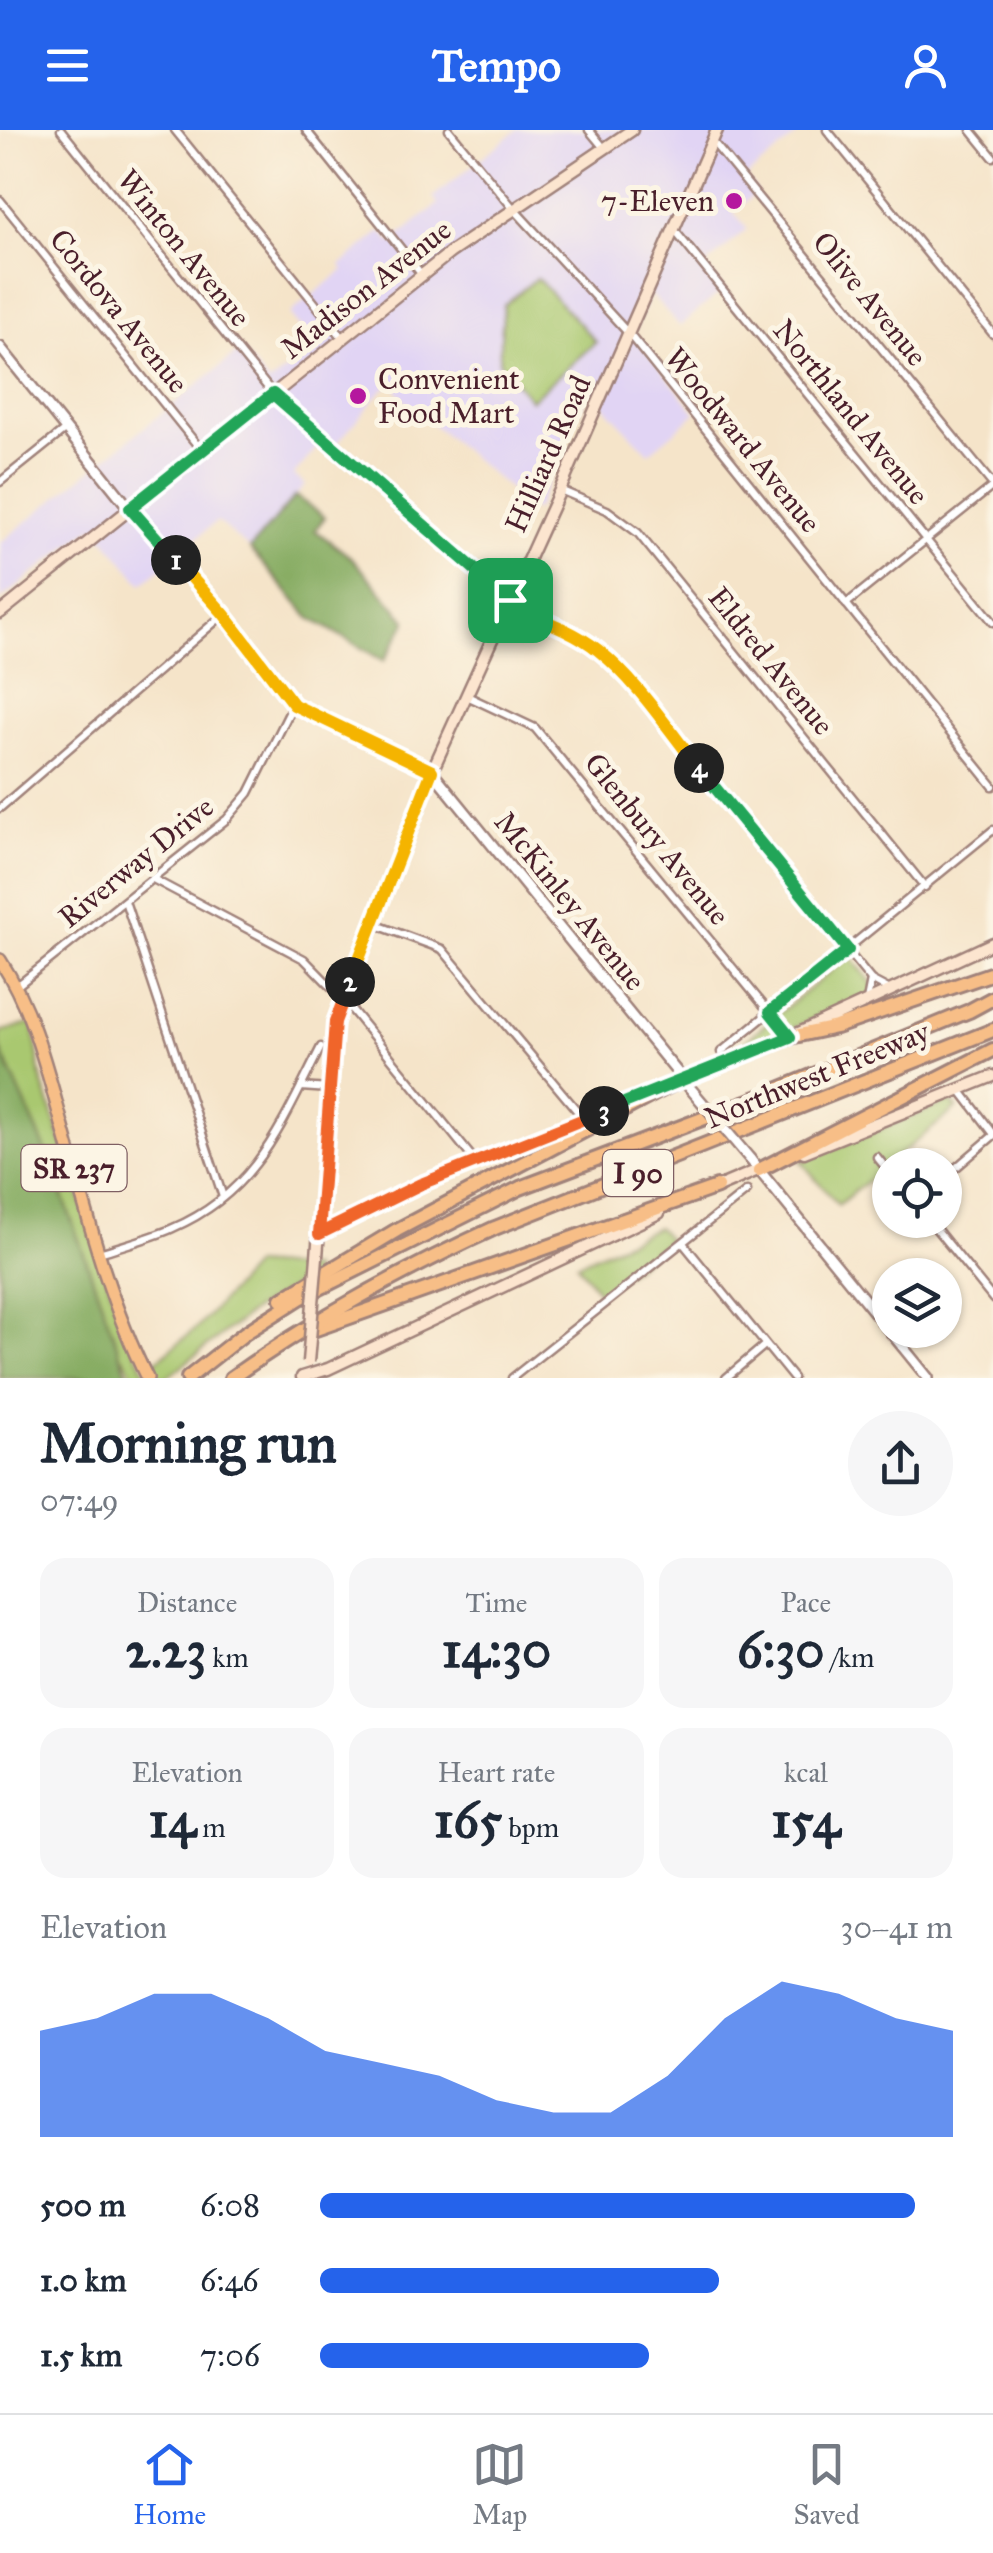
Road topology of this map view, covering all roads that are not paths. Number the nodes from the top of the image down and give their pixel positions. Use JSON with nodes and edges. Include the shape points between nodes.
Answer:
{"nodes":[{"id":1,"x":61,"y":130,"type":"edge"},
{"id":2,"x":176,"y":130,"type":"edge"},
{"id":3,"x":306,"y":130,"type":"edge"},
{"id":4,"x":449,"y":130,"type":"edge"},
{"id":5,"x":589,"y":130,"type":"edge"},
{"id":6,"x":632,"y":130,"type":"edge"},
{"id":7,"x":828,"y":130,"type":"edge"},
{"id":8,"x":972,"y":130,"type":"edge"},
{"id":9,"x":715,"y":135,"type":"edge"},
{"id":10,"x":604,"y":149,"type":"junction"},
{"id":11,"x":993,"y":157,"type":"edge"},
{"id":12,"x":0,"y":200,"type":"edge"},
{"id":13,"x":512,"y":208,"type":"junction"},
{"id":14,"x":674,"y":230,"type":"junction"},
{"id":15,"x":422,"y":275,"type":"junction"},
{"id":16,"x":993,"y":319,"type":"edge"},
{"id":17,"x":986,"y":325,"type":"junction"},
{"id":18,"x":628,"y":334,"type":"junction"},
{"id":19,"x":993,"y":334,"type":"edge"},
{"id":20,"x":343,"y":338,"type":"junction"},
{"id":21,"x":2,"y":355,"type":"edge"},
{"id":22,"x":273,"y":394,"type":"junction"},
{"id":23,"x":66,"y":429,"type":"junction"},
{"id":24,"x":202,"y":451,"type":"junction"},
{"id":25,"x":0,"y":482,"type":"edge"},
{"id":26,"x":993,"y":486,"type":"edge"},
{"id":27,"x":560,"y":490,"type":"junction"},
{"id":28,"x":130,"y":508,"type":"junction"},
{"id":29,"x":926,"y":540,"type":"junction"},
{"id":30,"x":509,"y":603,"type":"junction"},
{"id":31,"x":846,"y":604,"type":"junction"},
{"id":32,"x":0,"y":613,"type":"edge"},
{"id":33,"x":224,"y":614,"type":"junction"},
{"id":34,"x":993,"y":622,"type":"edge"},
{"id":35,"x":467,"y":696,"type":"junction"},
{"id":36,"x":294,"y":705,"type":"junction"},
{"id":37,"x":432,"y":771,"type":"junction"},
{"id":38,"x":993,"y":786,"type":"edge"},
{"id":39,"x":0,"y":808,"type":"edge"},
{"id":40,"x":993,"y":830,"type":"edge"},
{"id":41,"x":153,"y":879,"type":"junction"},
{"id":42,"x":924,"y":887,"type":"junction"},
{"id":43,"x":124,"y":902,"type":"junction"},
{"id":44,"x":374,"y":924,"type":"junction"},
{"id":45,"x":993,"y":943,"type":"edge"},
{"id":46,"x":848,"y":950,"type":"junction"},
{"id":47,"x":0,"y":960,"type":"edge"},
{"id":48,"x":993,"y":974,"type":"edge"},
{"id":49,"x":871,"y":980,"type":"junction"},
{"id":50,"x":16,"y":986,"type":"junction"},
{"id":51,"x":892,"y":990,"type":"junction"},
{"id":52,"x":993,"y":998,"type":"edge"},
{"id":53,"x":343,"y":999,"type":"junction"},
{"id":54,"x":866,"y":1000,"type":"junction"},
{"id":55,"x":770,"y":1012,"type":"junction"},
{"id":56,"x":993,"y":1030,"type":"edge"},
{"id":57,"x":790,"y":1037,"type":"junction"},
{"id":58,"x":321,"y":1047,"type":"dead end"},
{"id":59,"x":993,"y":1050,"type":"edge"},
{"id":60,"x":721,"y":1052,"type":"dead end"},
{"id":61,"x":993,"y":1076,"type":"edge"},
{"id":62,"x":686,"y":1084,"type":"junction"},
{"id":63,"x":300,"y":1087,"type":"junction"},
{"id":64,"x":330,"y":1089,"type":"junction"},
{"id":65,"x":961,"y":1091,"type":"junction"},
{"id":66,"x":584,"y":1118,"type":"junction"},
{"id":67,"x":993,"y":1135,"type":"edge"},
{"id":68,"x":475,"y":1162,"type":"junction"},
{"id":69,"x":962,"y":1162,"type":"edge"},
{"id":70,"x":754,"y":1164,"type":"junction"},
{"id":71,"x":717,"y":1187,"type":"junction"},
{"id":72,"x":747,"y":1192,"type":"dead end"},
{"id":73,"x":223,"y":1197,"type":"junction"},
{"id":74,"x":319,"y":1234,"type":"junction"},
{"id":75,"x":944,"y":1238,"type":"edge"},
{"id":76,"x":683,"y":1243,"type":"junction"},
{"id":77,"x":98,"y":1253,"type":"junction"},
{"id":78,"x":993,"y":1298,"type":"edge"},
{"id":79,"x":293,"y":1335,"type":"junction"},
{"id":80,"x":766,"y":1345,"type":"junction"},
{"id":81,"x":147,"y":1378,"type":"edge"},
{"id":82,"x":185,"y":1378,"type":"edge"},
{"id":83,"x":231,"y":1378,"type":"edge"},
{"id":84,"x":301,"y":1378,"type":"edge"},
{"id":85,"x":512,"y":1378,"type":"edge"},
{"id":86,"x":726,"y":1378,"type":"edge"},
{"id":87,"x":793,"y":1378,"type":"edge"},
{"id":88,"x":928,"y":1378,"type":"edge"}],
"edges":[{"from":1,"to":22,"type":"street","name":"Winton Avenue"},
{"from":2,"to":20,"type":"street"},
{"from":3,"to":15,"type":"street"},
{"from":4,"to":13,"type":"street","name":"Woodward Avenue"},
{"from":5,"to":10,"type":"street"},
{"from":6,"to":10,"type":"main road","name":"Madison Avenue"},
{"from":7,"to":17,"type":"street"},
{"from":8,"to":11,"type":"street"},
{"from":9,"to":14,"type":"main road","name":"Hilliard Road"},
{"from":9,"to":26,"type":"street","name":"Olive Avenue"},
{"from":10,"to":13,"type":"main road","name":"Madison Avenue"},
{"from":12,"to":24,"type":"street","name":"Cordova Avenue"},
{"from":13,"to":15,"type":"main road","name":"Madison Avenue"},
{"from":13,"to":18,"type":"street","name":"Woodward Avenue"},
{"from":14,"to":18,"type":"main road","name":"Hilliard Road"},
{"from":14,"to":29,"type":"street","name":"Northland Avenue"},
{"from":15,"to":20,"type":"main road","name":"Madison Avenue"},
{"from":16,"to":17,"type":"street"},
{"from":17,"to":19,"type":"street"},
{"from":18,"to":27,"type":"main road","name":"Hilliard Road"},
{"from":18,"to":31,"type":"street","name":"Woodward Avenue"},
{"from":20,"to":22,"type":"main road","name":"Madison Avenue"},
{"from":21,"to":23,"type":"street","name":"McKinley Avenue"},
{"from":22,"to":24,"type":"main road","name":"Madison Avenue"},
{"from":22,"to":30,"type":"street","name":"Winton Avenue"},
{"from":23,"to":25,"type":"street"},
{"from":23,"to":28,"type":"street","name":"McKinley Avenue"},
{"from":24,"to":28,"type":"main road","name":"Madison Avenue"},
{"from":26,"to":29,"type":"street"},
{"from":27,"to":30,"type":"main road","name":"Hilliard Road"},
{"from":27,"to":42,"type":"street","name":"Eldred Avenue","via":[[607,510],[638,533]]},
{"from":28,"to":32,"type":"main road","name":"Madison Avenue"},
{"from":28,"to":33,"type":"street","name":"McKinley Avenue"},
{"from":29,"to":31,"type":"street"},
{"from":29,"to":34,"type":"street","name":"Northland Avenue"},
{"from":30,"to":35,"type":"main road","name":"Hilliard Road"},
{"from":30,"to":46,"type":"street","name":"Winton Avenue","via":[[572,633],[618,668]]},
{"from":31,"to":38,"type":"street","name":"Woodward Avenue"},
{"from":33,"to":36,"type":"street","name":"McKinley Avenue"},
{"from":33,"to":39,"type":"street"},
{"from":35,"to":37,"type":"main road","name":"Hilliard Road"},
{"from":35,"to":55,"type":"street","name":"Glenbury Avenue","via":[[535,728]]},
{"from":36,"to":37,"type":"street","name":"McKinley Avenue"},
{"from":36,"to":41,"type":"street","name":"Riverway Drive","via":[[240,806]]},
{"from":37,"to":44,"type":"main road","name":"Hilliard Road"},
{"from":37,"to":62,"type":"street","name":"McKinley Avenue"},
{"from":40,"to":42,"type":"street"},
{"from":41,"to":43,"type":"street","name":"Riverway Drive"},
{"from":41,"to":53,"type":"street","via":[[290,950]]},
{"from":42,"to":46,"type":"street"},
{"from":43,"to":50,"type":"street","name":"Riverway Drive"},
{"from":43,"to":73,"type":"street"},
{"from":44,"to":53,"type":"main road","name":"Hilliard Road"},
{"from":44,"to":66,"type":"street","via":[[442,949]]},
{"from":45,"to":51,"type":"main road"},
{"from":46,"to":49,"type":"street","name":"Winton Avenue"},
{"from":46,"to":55,"type":"street"},
{"from":47,"to":50,"type":"main road","number":"SR 237"},
{"from":48,"to":57,"type":"highway"},
{"from":49,"to":51,"type":"street"},
{"from":49,"to":54,"type":"street"},
{"from":50,"to":77,"type":"main road","number":"SR 237","via":[[34,1022]]},
{"from":51,"to":54,"type":"main road"},
{"from":52,"to":82,"type":"highway","name":"Northwest Freeway","number":"I 90","via":[[760,1097],[520,1188],[300,1298]]},
{"from":53,"to":64,"type":"main road","name":"Hilliard Road"},
{"from":53,"to":68,"type":"street"},
{"from":54,"to":57,"type":"main road"},
{"from":55,"to":57,"type":"street","name":"Glenbury Avenue"},
{"from":55,"to":60,"type":"street"},
{"from":56,"to":79,"type":"highway","name":"Northwest Freeway","number":"I 90","via":[[495,1228]]},
{"from":57,"to":62,"type":"main road"},
{"from":58,"to":63,"type":"street"},
{"from":59,"to":70,"type":"highway"},
{"from":61,"to":65,"type":"main road"},
{"from":62,"to":66,"type":"main road"},
{"from":62,"to":70,"type":"street","name":"McKinley Avenue","bridge":true},
{"from":62,"to":82,"type":"highway","via":[[398,1230],[295,1290]]},
{"from":63,"to":64,"type":"street"},
{"from":63,"to":73,"type":"street","via":[[255,1168]]},
{"from":64,"to":74,"type":"main road","name":"Hilliard Road"},
{"from":65,"to":67,"type":"street"},
{"from":65,"to":70,"type":"main road"},
{"from":66,"to":68,"type":"main road"},
{"from":67,"to":69,"type":"street"},
{"from":68,"to":74,"type":"main road"},
{"from":70,"to":71,"type":"main road"},
{"from":70,"to":88,"type":"street","name":"McKinley Avenue"},
{"from":71,"to":79,"type":"highway"},
{"from":71,"to":84,"type":"main road"},
{"from":72,"to":76,"type":"street"},
{"from":73,"to":77,"type":"street","via":[[170,1230]]},
{"from":74,"to":84,"type":"main road","name":"Hilliard Road","bridge":true},
{"from":75,"to":78,"type":"street"},
{"from":76,"to":80,"type":"street"},
{"from":76,"to":85,"type":"street"},
{"from":77,"to":81,"type":"main road","number":"SR 237"},
{"from":79,"to":83,"type":"highway","name":"Northwest Freeway","number":"I 90"},
{"from":80,"to":86,"type":"street"},
{"from":80,"to":87,"type":"street"}]}
